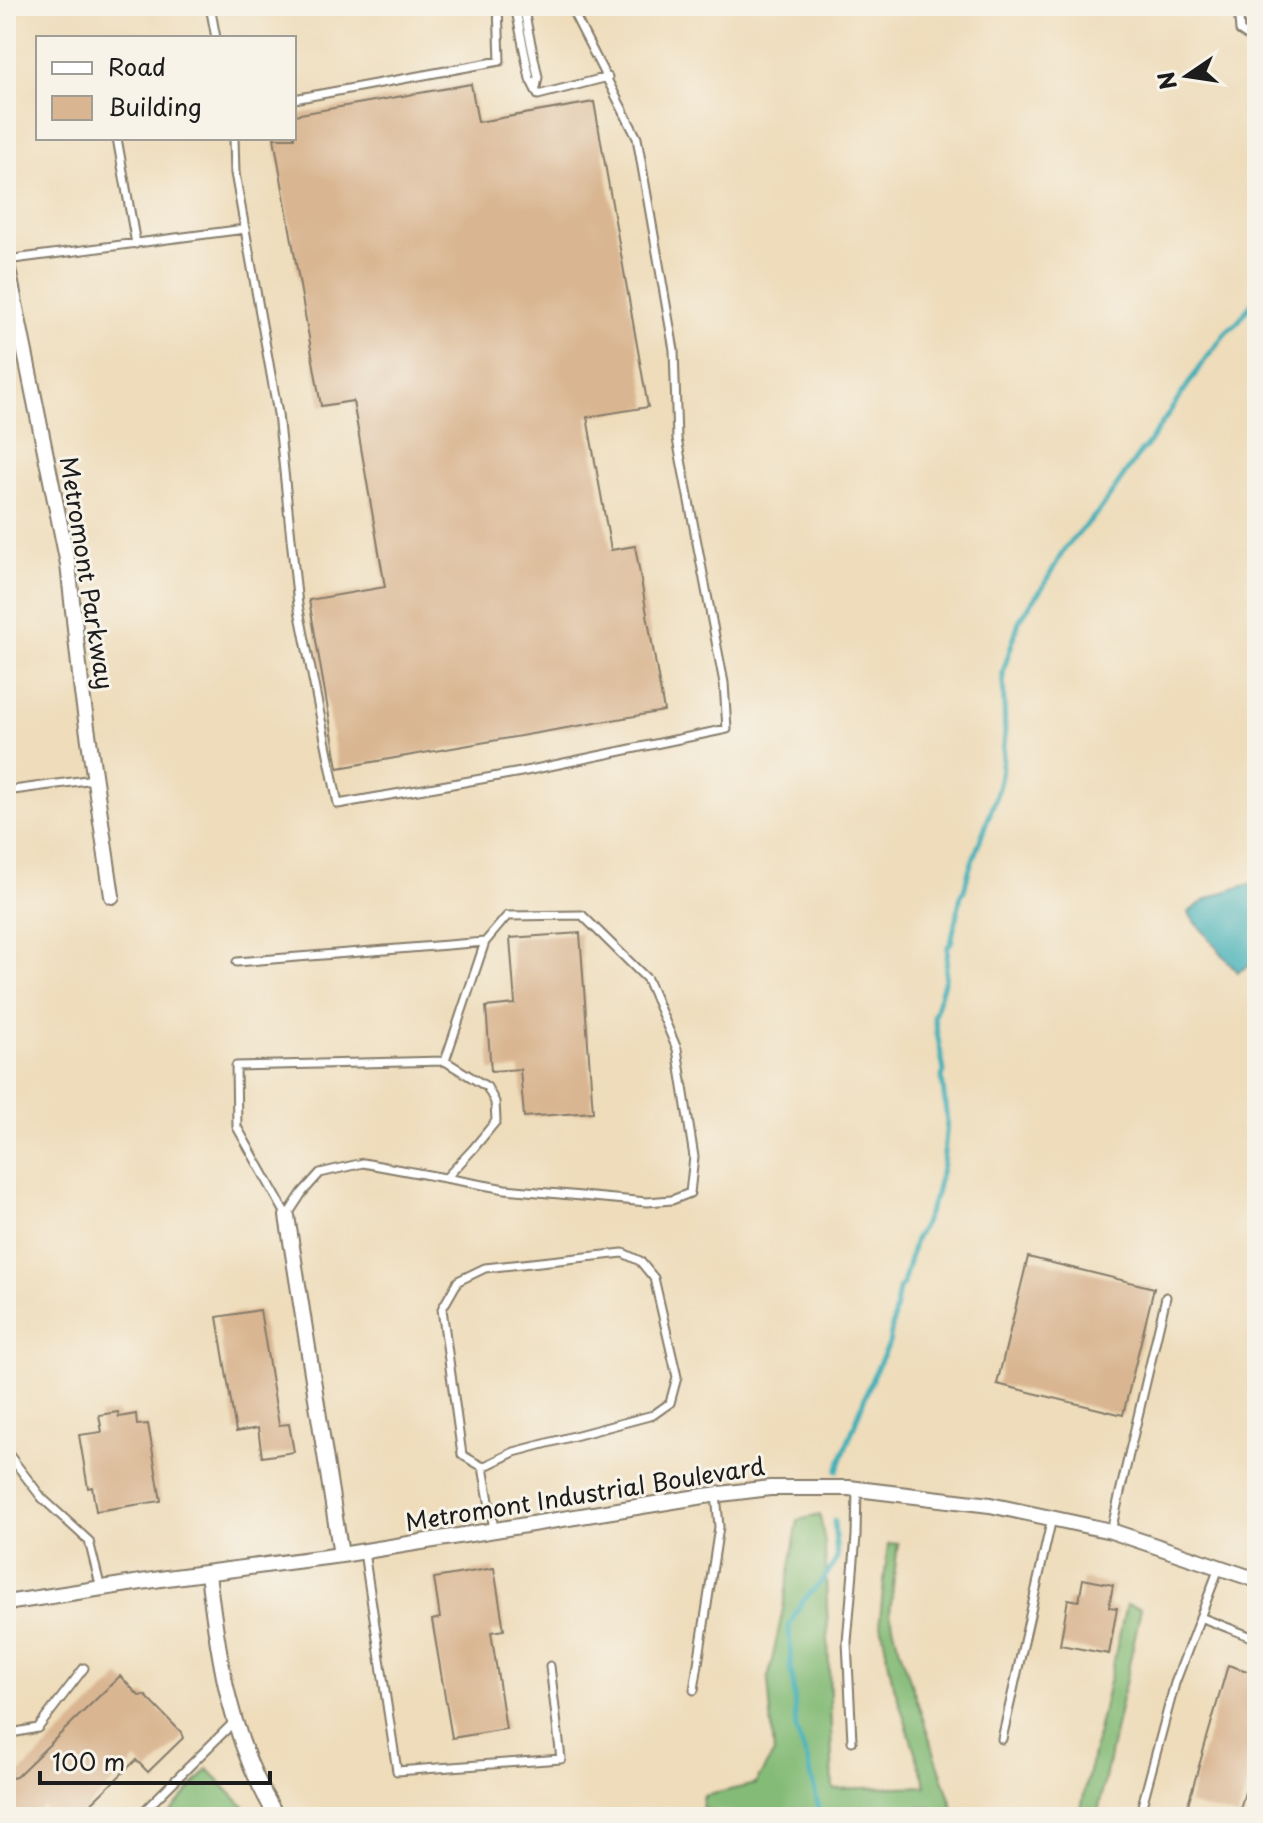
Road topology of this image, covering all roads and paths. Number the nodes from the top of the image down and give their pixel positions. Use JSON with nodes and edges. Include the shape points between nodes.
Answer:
{"nodes":[{"id":1,"x":210,"y":6,"type":"edge"},
{"id":2,"x":498,"y":6,"type":"edge"},
{"id":3,"x":515,"y":6,"type":"edge"},
{"id":4,"x":523,"y":6,"type":"edge"},
{"id":5,"x":570,"y":6,"type":"edge"},
{"id":6,"x":1238,"y":6,"type":"edge"},
{"id":7,"x":216,"y":36,"type":"edge"},
{"id":8,"x":1257,"y":36,"type":"edge"},
{"id":9,"x":608,"y":77,"type":"junction"},
{"id":10,"x":536,"y":88,"type":"junction"},
{"id":11,"x":296,"y":99,"type":"edge"},
{"id":12,"x":117,"y":140,"type":"edge"},
{"id":13,"x":234,"y":140,"type":"edge"},
{"id":14,"x":245,"y":229,"type":"junction"},
{"id":15,"x":136,"y":244,"type":"junction"},
{"id":16,"x":6,"y":260,"type":"edge"},
{"id":17,"x":94,"y":779,"type":"junction"},
{"id":18,"x":6,"y":791,"type":"edge"},
{"id":19,"x":112,"y":896,"type":"dead end"},
{"id":20,"x":485,"y":942,"type":"junction"},
{"id":21,"x":237,"y":962,"type":"dead end"},
{"id":22,"x":445,"y":1061,"type":"junction"},
{"id":23,"x":446,"y":1178,"type":"junction"},
{"id":24,"x":287,"y":1216,"type":"junction"},
{"id":25,"x":1166,"y":1297,"type":"dead end"},
{"id":26,"x":6,"y":1451,"type":"edge"},
{"id":27,"x":483,"y":1467,"type":"junction"},
{"id":28,"x":857,"y":1489,"type":"junction"},
{"id":29,"x":716,"y":1494,"type":"junction"},
{"id":30,"x":1052,"y":1518,"type":"junction"},
{"id":31,"x":495,"y":1531,"type":"junction"},
{"id":32,"x":1111,"y":1531,"type":"junction"},
{"id":33,"x":364,"y":1552,"type":"junction"},
{"id":34,"x":341,"y":1555,"type":"junction"},
{"id":35,"x":1219,"y":1567,"type":"junction"},
{"id":36,"x":208,"y":1574,"type":"junction"},
{"id":37,"x":1257,"y":1580,"type":"edge"},
{"id":38,"x":101,"y":1589,"type":"junction"},
{"id":39,"x":6,"y":1603,"type":"edge"},
{"id":40,"x":1200,"y":1617,"type":"junction"},
{"id":41,"x":1257,"y":1639,"type":"edge"},
{"id":42,"x":550,"y":1666,"type":"dead end"},
{"id":43,"x":84,"y":1668,"type":"dead end"},
{"id":44,"x":694,"y":1690,"type":"dead end"},
{"id":45,"x":234,"y":1722,"type":"junction"},
{"id":46,"x":6,"y":1734,"type":"edge"},
{"id":47,"x":1002,"y":1739,"type":"dead end"},
{"id":48,"x":852,"y":1741,"type":"dead end"},
{"id":49,"x":138,"y":1817,"type":"edge"},
{"id":50,"x":277,"y":1817,"type":"edge"},
{"id":51,"x":1139,"y":1817,"type":"edge"}],
"edges":[{"from":1,"to":7,"type":"lane"},
{"from":2,"to":11,"type":"lane","via":[[500,61]]},
{"from":3,"to":10,"type":"lane"},
{"from":4,"to":10,"type":"lane"},
{"from":5,"to":9,"type":"lane"},
{"from":6,"to":8,"type":"lane","via":[[1240,31]]},
{"from":9,"to":10,"type":"lane","via":[[538,95]]},
{"from":9,"to":14,"type":"lane","via":[[637,138],[674,350],[677,439],[724,683],[727,729],[338,804],[298,605],[278,414]]},
{"from":12,"to":15,"type":"lane"},
{"from":13,"to":14,"type":"lane"},
{"from":14,"to":15,"type":"lane"},
{"from":15,"to":16,"type":"lane"},
{"from":16,"to":17,"type":"street","name":"Metromont Parkway","via":[[68,564]]},
{"from":17,"to":18,"type":"lane"},
{"from":17,"to":19,"type":"street","name":"Metromont Parkway"},
{"from":20,"to":21,"type":"lane"},
{"from":20,"to":22,"type":"lane"},
{"from":20,"to":23,"type":"lane","via":[[507,916],[582,915],[647,979],[677,1049],[694,1157],[690,1193],[647,1202]]},
{"from":22,"to":23,"type":"lane","via":[[487,1087],[496,1121]]},
{"from":22,"to":24,"type":"lane","via":[[236,1066],[237,1127]]},
{"from":23,"to":24,"type":"lane","via":[[363,1163],[320,1173]]},
{"from":24,"to":34,"type":"street"},
{"from":25,"to":32,"type":"lane"},
{"from":26,"to":38,"type":"lane","via":[[42,1498],[89,1541]]},
{"from":27,"to":27,"type":"lane","via":[[462,1455],[442,1309],[458,1281],[485,1268],[623,1253],[640,1261],[654,1278],[677,1377],[670,1403],[653,1415],[514,1452]]},
{"from":27,"to":31,"type":"lane"},
{"from":28,"to":29,"type":"street","name":"Metromont Industrial Boulevard","via":[[770,1488]]},
{"from":28,"to":30,"type":"street","name":"Metromont Industrial Boulevard"},
{"from":28,"to":48,"type":"lane","via":[[847,1642]]},
{"from":29,"to":31,"type":"street","name":"Metromont Industrial Boulevard"},
{"from":29,"to":44,"type":"lane","via":[[719,1527]]},
{"from":30,"to":32,"type":"street","name":"Metromont Industrial Boulevard"},
{"from":30,"to":47,"type":"lane"},
{"from":31,"to":33,"type":"street","name":"Metromont Industrial Boulevard"},
{"from":32,"to":35,"type":"street","name":"Metromont Industrial Boulevard"},
{"from":33,"to":34,"type":"street","name":"Metromont Industrial Boulevard"},
{"from":33,"to":42,"type":"lane","via":[[397,1771],[561,1759]]},
{"from":34,"to":36,"type":"street","name":"Metromont Industrial Boulevard"},
{"from":35,"to":37,"type":"street","name":"Metromont Industrial Boulevard"},
{"from":35,"to":40,"type":"lane"},
{"from":36,"to":38,"type":"street","name":"Metromont Industrial Boulevard"},
{"from":36,"to":45,"type":"street"},
{"from":38,"to":39,"type":"street","name":"Metromont Industrial Boulevard"},
{"from":40,"to":41,"type":"lane"},
{"from":40,"to":51,"type":"lane","via":[[1175,1683]]},
{"from":43,"to":46,"type":"lane","via":[[38,1728]]},
{"from":45,"to":49,"type":"lane"},
{"from":45,"to":50,"type":"street"}]}
